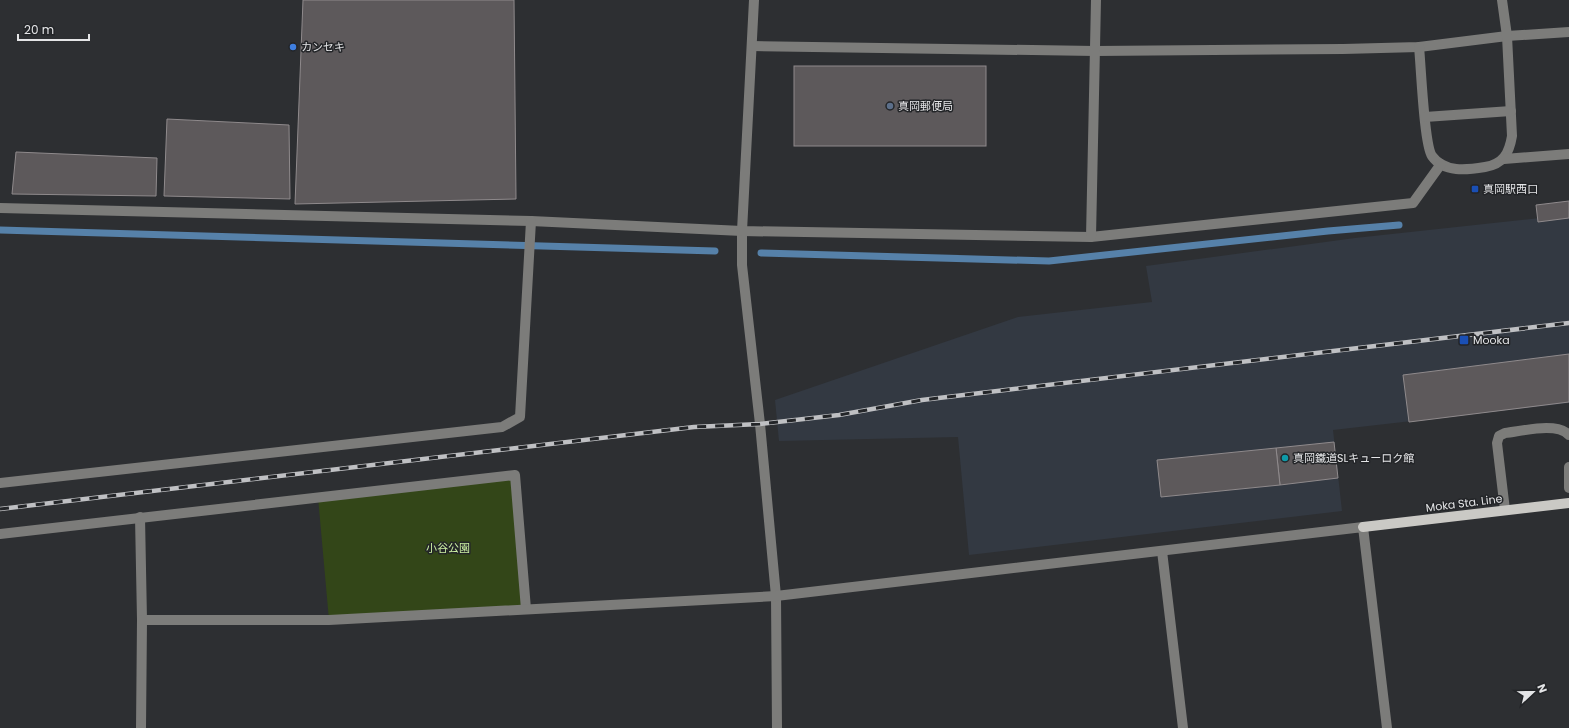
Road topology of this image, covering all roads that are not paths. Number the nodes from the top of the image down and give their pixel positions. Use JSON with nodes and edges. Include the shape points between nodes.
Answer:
{"nodes":[{"id":1,"x":754,"y":0,"type":"edge"},
{"id":2,"x":1096,"y":0,"type":"edge"},
{"id":3,"x":1502,"y":0,"type":"edge"},
{"id":4,"x":1569,"y":32,"type":"edge"},
{"id":5,"x":1507,"y":36,"type":"junction"},
{"id":6,"x":752,"y":46,"type":"junction"},
{"id":7,"x":1419,"y":47,"type":"junction"},
{"id":8,"x":1095,"y":51,"type":"junction"},
{"id":9,"x":1511,"y":111,"type":"junction"},
{"id":10,"x":1425,"y":117,"type":"junction"},
{"id":11,"x":1569,"y":154,"type":"edge"},
{"id":12,"x":1504,"y":160,"type":"junction"},
{"id":13,"x":1441,"y":164,"type":"junction"},
{"id":14,"x":0,"y":208,"type":"edge"},
{"id":15,"x":531,"y":221,"type":"junction"},
{"id":16,"x":742,"y":230,"type":"junction"},
{"id":17,"x":1091,"y":237,"type":"junction"},
{"id":18,"x":1569,"y":435,"type":"edge"},
{"id":19,"x":1569,"y":467,"type":"edge"},
{"id":20,"x":0,"y":483,"type":"edge"},
{"id":21,"x":1569,"y":488,"type":"edge"},
{"id":22,"x":1569,"y":502,"type":"edge"},
{"id":23,"x":1505,"y":510,"type":"junction"},
{"id":24,"x":140,"y":517,"type":"junction"},
{"id":25,"x":1363,"y":527,"type":"junction"},
{"id":26,"x":0,"y":534,"type":"edge"},
{"id":27,"x":1162,"y":551,"type":"junction"},
{"id":28,"x":776,"y":596,"type":"junction"},
{"id":29,"x":526,"y":609,"type":"junction"},
{"id":30,"x":142,"y":620,"type":"junction"},
{"id":31,"x":140,"y":728,"type":"edge"},
{"id":32,"x":777,"y":728,"type":"edge"},
{"id":33,"x":1183,"y":728,"type":"edge"},
{"id":34,"x":1387,"y":728,"type":"edge"}],
"edges":[{"from":1,"to":6,"type":"street"},
{"from":2,"to":8,"type":"street"},
{"from":3,"to":5,"type":"street"},
{"from":4,"to":5,"type":"street"},
{"from":5,"to":7,"type":"street"},
{"from":5,"to":9,"type":"street"},
{"from":6,"to":8,"type":"street"},
{"from":6,"to":16,"type":"street"},
{"from":7,"to":8,"type":"street","via":[[1344,50]]},
{"from":7,"to":10,"type":"street"},
{"from":8,"to":17,"type":"street"},
{"from":9,"to":10,"type":"street"},
{"from":9,"to":12,"type":"street","via":[[1512,136]]},
{"from":10,"to":13,"type":"street","via":[[1431,155]]},
{"from":11,"to":12,"type":"street"},
{"from":12,"to":13,"type":"street","via":[[1492,166],[1468,170],[1455,170]]},
{"from":13,"to":17,"type":"street","via":[[1414,203]]},
{"from":14,"to":15,"type":"street"},
{"from":15,"to":16,"type":"street"},
{"from":15,"to":20,"type":"street","via":[[520,418],[502,427]]},
{"from":16,"to":17,"type":"street"},
{"from":16,"to":28,"type":"street","via":[[742,266]]},
{"from":18,"to":23,"type":"street","via":[[1557,427],[1499,436],[1497,443]]},
{"from":19,"to":21,"type":"street"},
{"from":22,"to":23,"type":"main road","name":"Moka Sta. Line"},
{"from":23,"to":25,"type":"main road","name":"Moka Sta. Line"},
{"from":24,"to":26,"type":"street"},
{"from":24,"to":29,"type":"street","via":[[515,474]]},
{"from":24,"to":30,"type":"street"},
{"from":25,"to":27,"type":"street"},
{"from":25,"to":34,"type":"street"},
{"from":27,"to":28,"type":"street"},
{"from":27,"to":33,"type":"street"},
{"from":28,"to":29,"type":"street"},
{"from":28,"to":32,"type":"street"},
{"from":29,"to":30,"type":"street","via":[[329,620]]},
{"from":30,"to":31,"type":"street"}]}
